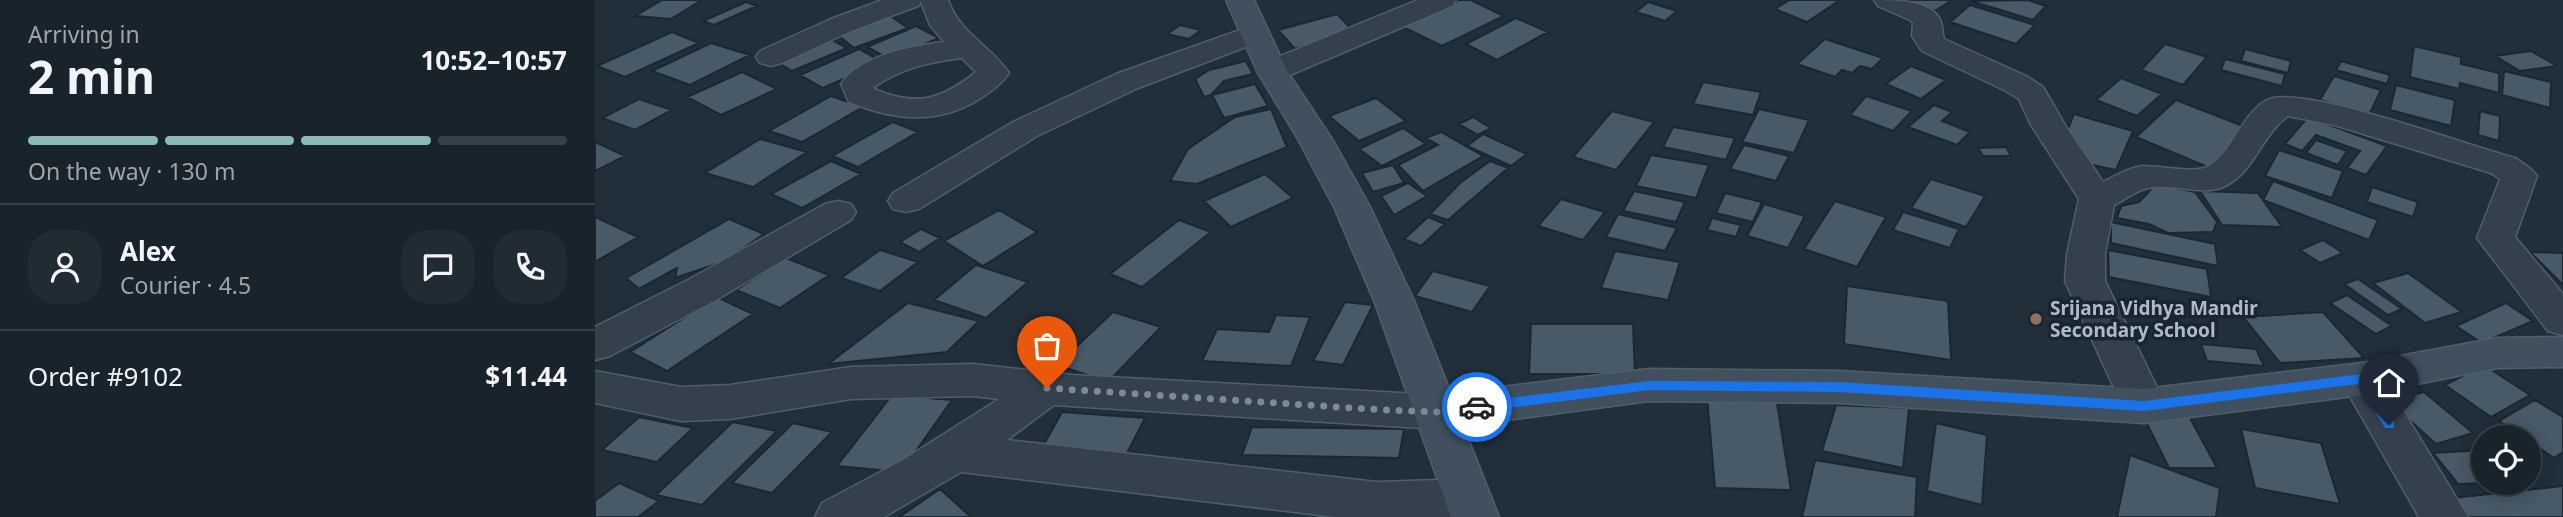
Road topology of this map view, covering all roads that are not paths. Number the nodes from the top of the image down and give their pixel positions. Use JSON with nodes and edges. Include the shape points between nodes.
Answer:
{"nodes":[{"id":1,"x":908,"y":0,"type":"edge"},
{"id":2,"x":934,"y":0,"type":"edge"},
{"id":3,"x":1442,"y":0,"type":"edge"},
{"id":4,"x":1888,"y":0,"type":"edge"},
{"id":5,"x":1247,"y":17,"type":"edge"},
{"id":6,"x":967,"y":49,"type":"dead end"},
{"id":7,"x":771,"y":57,"type":"dead end"},
{"id":8,"x":1272,"y":71,"type":"junction"},
{"id":9,"x":2097,"y":198,"type":"junction"},
{"id":10,"x":906,"y":201,"type":"dead end"},
{"id":11,"x":838,"y":212,"type":"dead end"},
{"id":12,"x":2563,"y":321,"type":"edge"},
{"id":13,"x":595,"y":345,"type":"edge"},
{"id":14,"x":2563,"y":352,"type":"edge"},
{"id":15,"x":2362,"y":379,"type":"junction"},
{"id":16,"x":595,"y":387,"type":"edge"},
{"id":17,"x":1047,"y":388,"type":"junction"},
{"id":18,"x":2144,"y":406,"type":"junction"},
{"id":19,"x":1437,"y":412,"type":"junction"},
{"id":20,"x":957,"y":453,"type":"junction"},
{"id":21,"x":1471,"y":508,"type":"edge"},
{"id":22,"x":1370,"y":510,"type":"edge"},
{"id":23,"x":839,"y":517,"type":"edge"},
{"id":24,"x":2444,"y":517,"type":"edge"}],
"edges":[{"from":1,"to":7,"type":"street"},
{"from":2,"to":6,"type":"street","via":[[951,36]]},
{"from":3,"to":8,"type":"street"},
{"from":4,"to":9,"type":"street","via":[[1920,14],[1933,45],[2032,94],[2047,125]]},
{"from":5,"to":8,"type":"street"},
{"from":5,"to":10,"type":"street","via":[[1128,81],[1025,129]]},
{"from":8,"to":19,"type":"street","via":[[1352,207]]},
{"from":9,"to":12,"type":"street","via":[[2141,177],[2211,179],[2229,168],[2266,116],[2280,106],[2342,117],[2503,165],[2519,176],[2496,238]]},
{"from":9,"to":18,"type":"street","via":[[2085,254],[2085,281]]},
{"from":11,"to":13,"type":"street"},
{"from":14,"to":15,"type":"street","via":[[2497,353]]},
{"from":15,"to":18,"type":"street"},
{"from":15,"to":24,"type":"street"},
{"from":16,"to":17,"type":"street","via":[[681,404],[730,402],[851,383],[973,380]]},
{"from":17,"to":19,"type":"street"},
{"from":17,"to":20,"type":"street"},
{"from":18,"to":19,"type":"street","via":[[1839,387],[1649,385]]},
{"from":19,"to":21,"type":"street"},
{"from":20,"to":22,"type":"street"},
{"from":20,"to":23,"type":"street"},
{"from":21,"to":22,"type":"street"}]}
